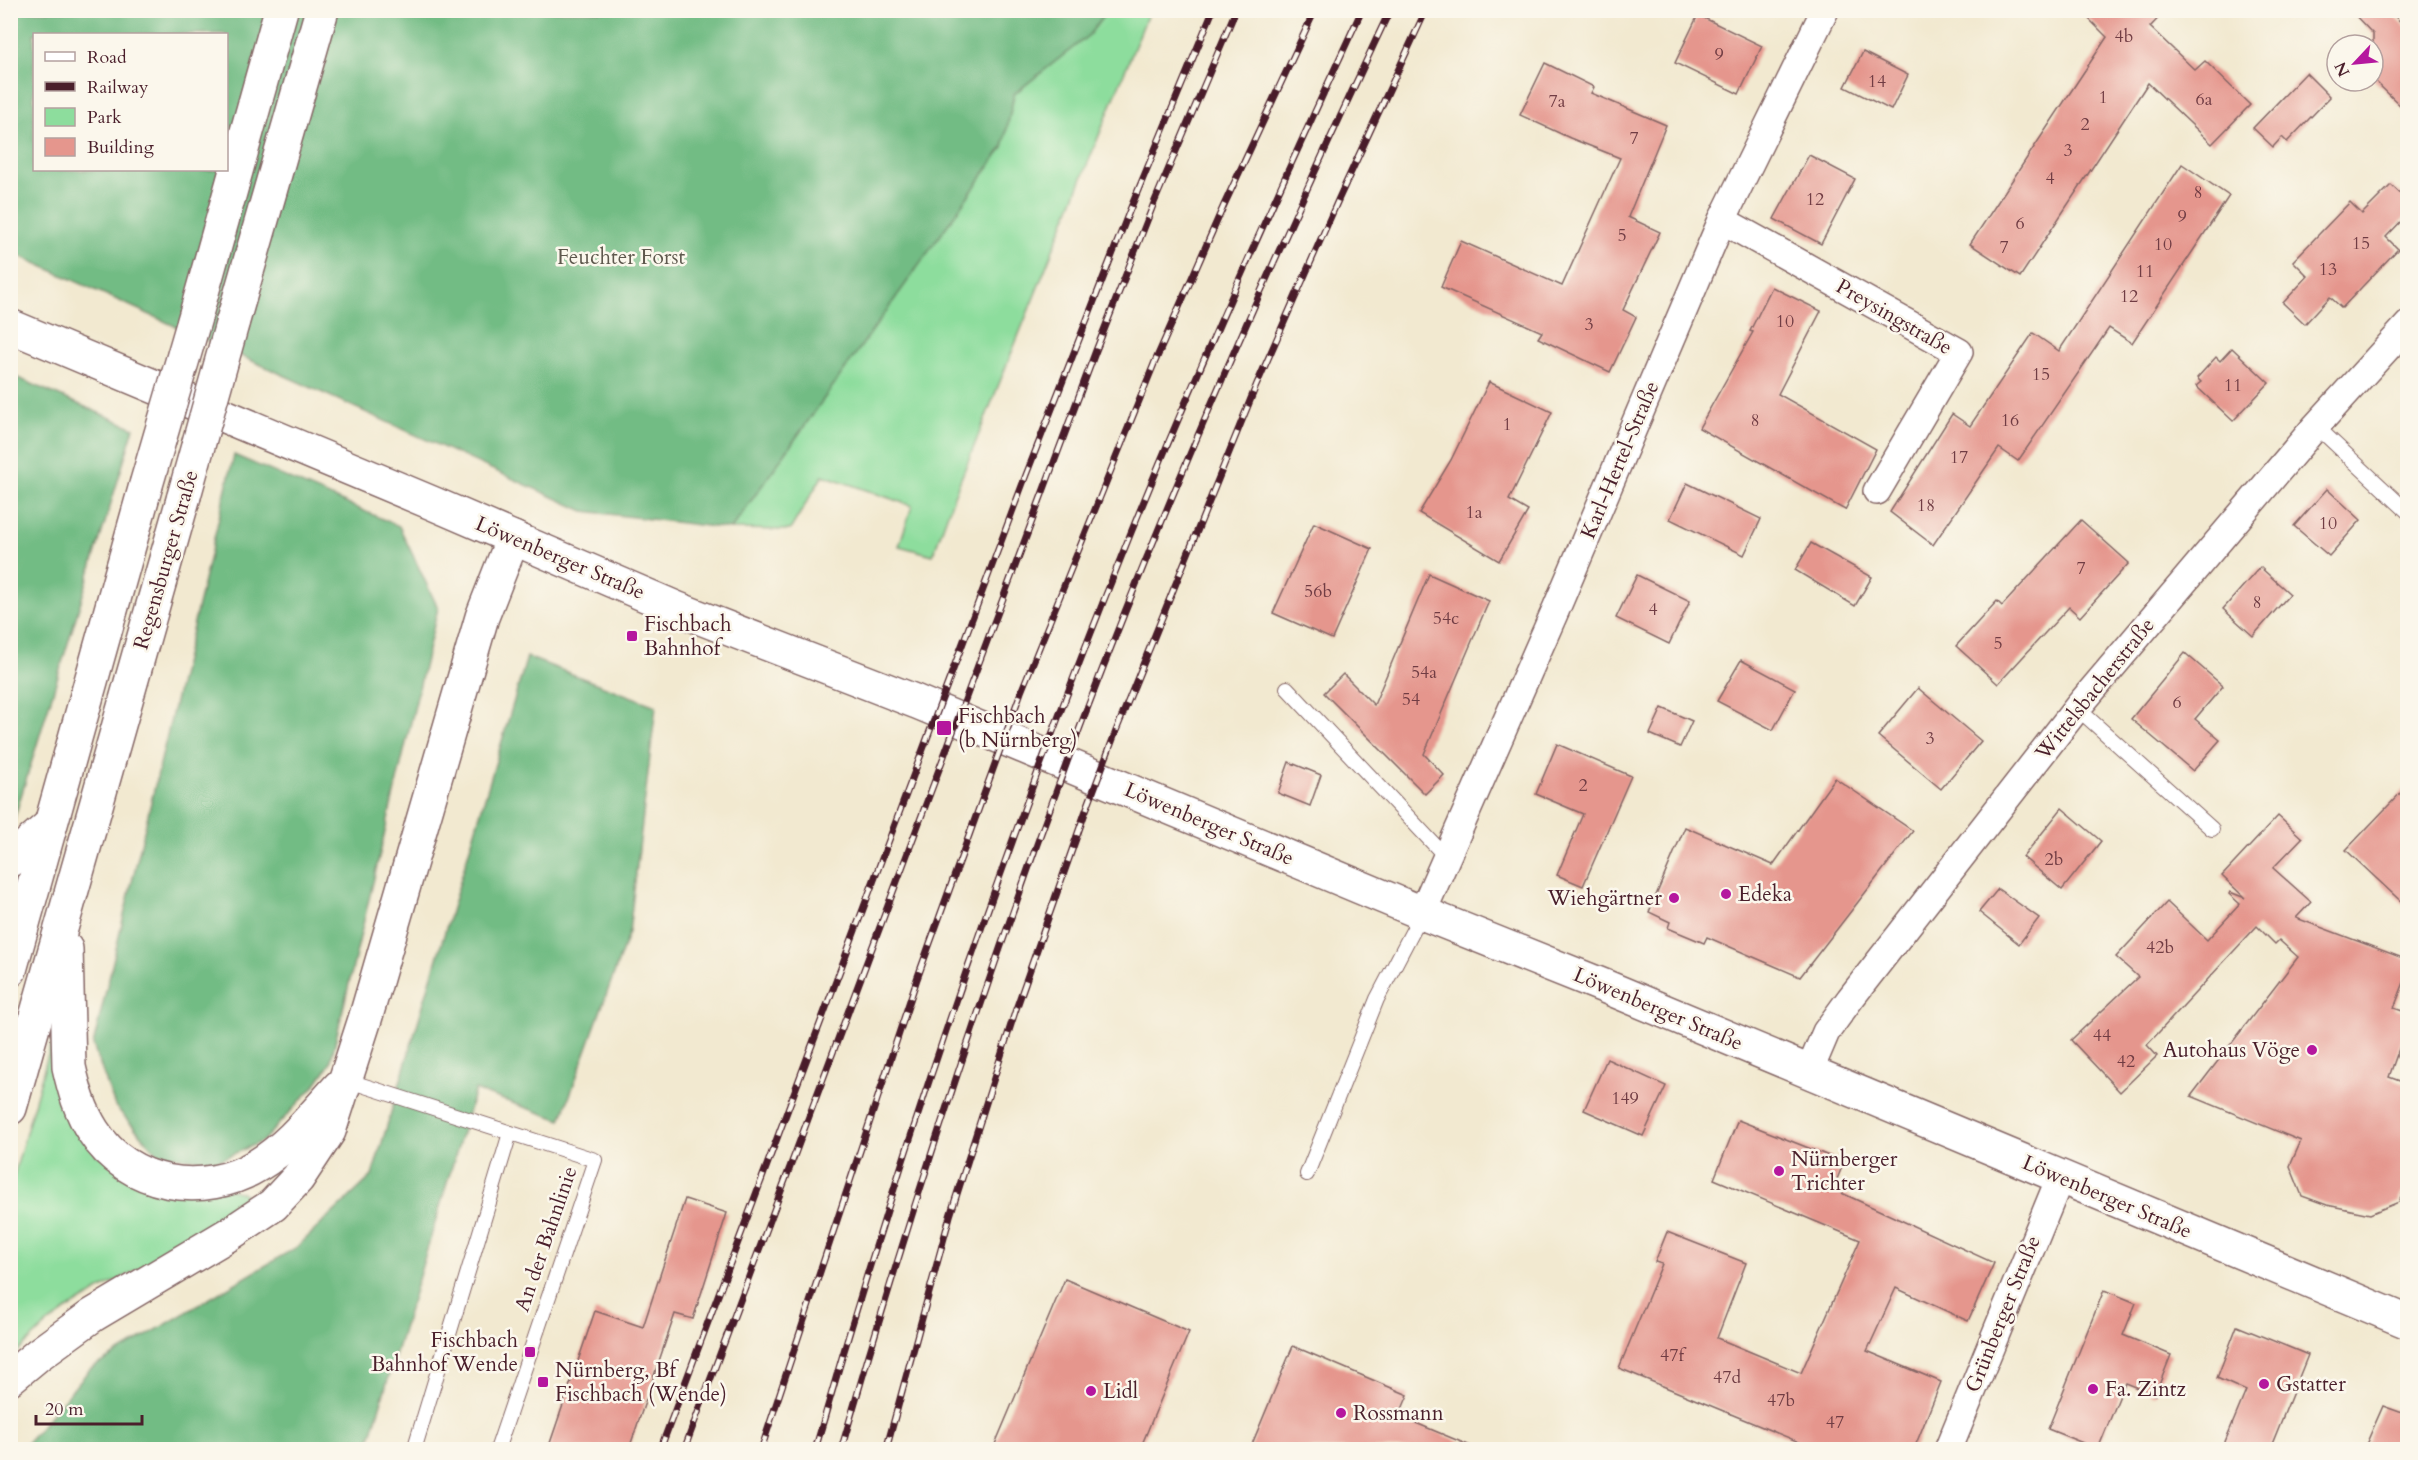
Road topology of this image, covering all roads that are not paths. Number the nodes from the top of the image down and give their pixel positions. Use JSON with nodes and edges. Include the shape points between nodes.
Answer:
{"nodes":[{"id":1,"x":281,"y":10,"type":"edge"},
{"id":2,"x":321,"y":10,"type":"edge"},
{"id":3,"x":1825,"y":10,"type":"edge"},
{"id":4,"x":1722,"y":220,"type":"junction"},
{"id":5,"x":2408,"y":325,"type":"edge"},
{"id":6,"x":10,"y":326,"type":"edge"},
{"id":7,"x":2316,"y":426,"type":"junction"},
{"id":8,"x":1876,"y":491,"type":"dead end"},
{"id":9,"x":2408,"y":512,"type":"edge"},
{"id":10,"x":513,"y":538,"type":"junction"},
{"id":11,"x":1287,"y":688,"type":"dead end"},
{"id":12,"x":2077,"y":708,"type":"junction"},
{"id":13,"x":50,"y":826,"type":"junction"},
{"id":14,"x":2212,"y":829,"type":"dead end"},
{"id":15,"x":1446,"y":857,"type":"junction"},
{"id":16,"x":10,"y":860,"type":"edge"},
{"id":17,"x":1422,"y":913,"type":"junction"},
{"id":18,"x":64,"y":918,"type":"junction"},
{"id":19,"x":10,"y":970,"type":"edge"},
{"id":20,"x":1809,"y":1072,"type":"junction"},
{"id":21,"x":345,"y":1080,"type":"junction"},
{"id":22,"x":10,"y":1108,"type":"edge"},
{"id":23,"x":510,"y":1133,"type":"junction"},
{"id":24,"x":1308,"y":1174,"type":"dead end"},
{"id":25,"x":2060,"y":1178,"type":"junction"},
{"id":26,"x":2408,"y":1322,"type":"edge"},
{"id":27,"x":10,"y":1378,"type":"edge"},
{"id":28,"x":414,"y":1449,"type":"edge"},
{"id":29,"x":497,"y":1449,"type":"edge"},
{"id":30,"x":1948,"y":1449,"type":"edge"}],
"edges":[{"from":1,"to":13,"type":"main road","name":"Regensburger Straße","bridge":true},
{"from":2,"to":18,"type":"main road","name":"Regensburger Straße","bridge":true},
{"from":3,"to":4,"type":"street","name":"Karl-Hertel-Straße"},
{"from":4,"to":8,"type":"street","name":"Preysingstraße","via":[[1959,352]]},
{"from":4,"to":15,"type":"street","name":"Karl-Hertel-Straße"},
{"from":5,"to":7,"type":"street","name":"Wittelsbacherstraße"},
{"from":6,"to":10,"type":"main road","name":"Löwenberger Straße"},
{"from":7,"to":9,"type":"lane"},
{"from":7,"to":12,"type":"street","name":"Wittelsbacherstraße"},
{"from":10,"to":17,"type":"main road","name":"Löwenberger Straße"},
{"from":10,"to":21,"type":"main road","via":[[478,628]]},
{"from":11,"to":15,"type":"lane"},
{"from":12,"to":14,"type":"lane"},
{"from":12,"to":20,"type":"street","name":"Wittelsbacherstraße","via":[[1850,999],[1826,1032]]},
{"from":13,"to":16,"type":"main road"},
{"from":13,"to":19,"type":"main road","name":"Regensburger Straße"},
{"from":15,"to":17,"type":"street","name":"Karl-Hertel-Straße"},
{"from":17,"to":20,"type":"main road","name":"Löwenberger Straße"},
{"from":17,"to":24,"type":"lane","via":[[1377,999]]},
{"from":18,"to":21,"type":"main road","via":[[69,1067],[73,1085],[94,1132],[130,1168],[162,1181],[194,1185],[241,1174],[272,1155]]},
{"from":18,"to":22,"type":"main road","name":"Regensburger Straße"},
{"from":20,"to":25,"type":"main road","name":"Löwenberger Straße"},
{"from":21,"to":23,"type":"lane","name":"An der Bahnlinie"},
{"from":21,"to":27,"type":"main road","via":[[329,1131],[298,1179],[273,1205],[93,1315]]},
{"from":23,"to":28,"type":"lane"},
{"from":23,"to":29,"type":"lane","name":"An der Bahnlinie","via":[[595,1160]]},
{"from":25,"to":26,"type":"main road","name":"Löwenberger Straße"},
{"from":25,"to":30,"type":"street","name":"Grünberger Straße"}]}
